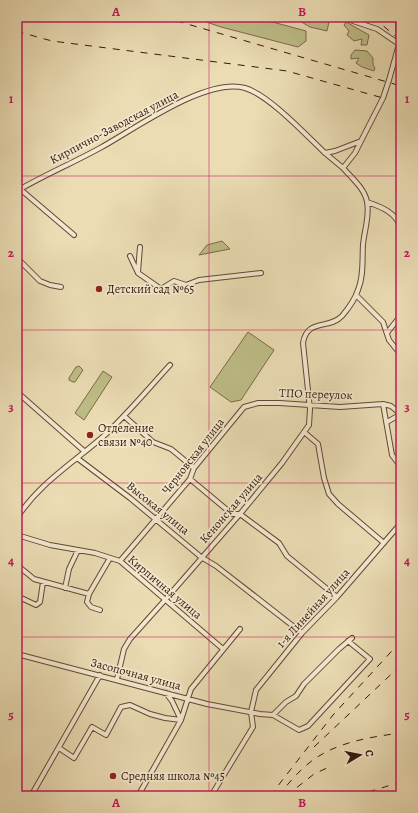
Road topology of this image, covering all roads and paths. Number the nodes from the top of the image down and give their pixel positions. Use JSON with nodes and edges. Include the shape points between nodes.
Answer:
{"nodes":[{"id":1,"x":341,"y":17,"type":"edge"},
{"id":2,"x":398,"y":17,"type":"edge"},
{"id":3,"x":399,"y":44,"type":"junction"},
{"id":4,"x":361,"y":141,"type":"junction"},
{"id":5,"x":325,"y":153,"type":"junction"},
{"id":6,"x":343,"y":168,"type":"junction"},
{"id":7,"x":19,"y":190,"type":"edge"},
{"id":8,"x":367,"y":202,"type":"junction"},
{"id":9,"x":400,"y":228,"type":"edge"},
{"id":10,"x":74,"y":235,"type":"dead end"},
{"id":11,"x":140,"y":247,"type":"dead end"},
{"id":12,"x":401,"y":250,"type":"edge"},
{"id":13,"x":130,"y":256,"type":"dead end"},
{"id":14,"x":17,"y":258,"type":"edge"},
{"id":15,"x":138,"y":273,"type":"junction"},
{"id":16,"x":261,"y":273,"type":"dead end"},
{"id":17,"x":60,"y":287,"type":"dead end"},
{"id":18,"x":356,"y":294,"type":"junction"},
{"id":19,"x":401,"y":315,"type":"edge"},
{"id":20,"x":387,"y":333,"type":"junction"},
{"id":21,"x":401,"y":355,"type":"edge"},
{"id":22,"x":170,"y":365,"type":"dead end"},
{"id":23,"x":17,"y":392,"type":"edge"},
{"id":24,"x":384,"y":404,"type":"junction"},
{"id":25,"x":310,"y":406,"type":"junction"},
{"id":26,"x":401,"y":413,"type":"edge"},
{"id":27,"x":124,"y":416,"type":"junction"},
{"id":28,"x":235,"y":419,"type":"joint"},
{"id":29,"x":387,"y":422,"type":"junction"},
{"id":30,"x":304,"y":432,"type":"junction"},
{"id":31,"x":84,"y":451,"type":"junction"},
{"id":32,"x":78,"y":458,"type":"junction"},
{"id":33,"x":401,"y":467,"type":"edge"},
{"id":34,"x":194,"y":468,"type":"junction"},
{"id":35,"x":190,"y":479,"type":"junction"},
{"id":36,"x":240,"y":514,"type":"junction"},
{"id":37,"x":17,"y":518,"type":"edge"},
{"id":38,"x":156,"y":520,"type":"junction"},
{"id":39,"x":401,"y":523,"type":"edge"},
{"id":40,"x":17,"y":535,"type":"edge"},
{"id":41,"x":384,"y":543,"type":"junction"},
{"id":42,"x":78,"y":550,"type":"junction"},
{"id":43,"x":201,"y":557,"type":"junction"},
{"id":44,"x":110,"y":558,"type":"junction"},
{"id":45,"x":120,"y":561,"type":"junction"},
{"id":46,"x":17,"y":565,"type":"edge"},
{"id":47,"x":43,"y":582,"type":"junction"},
{"id":48,"x":65,"y":588,"type":"junction"},
{"id":49,"x":89,"y":594,"type":"junction"},
{"id":50,"x":17,"y":596,"type":"edge"},
{"id":51,"x":337,"y":597,"type":"junction"},
{"id":52,"x":165,"y":600,"type":"junction"},
{"id":53,"x":100,"y":610,"type":"dead end"},
{"id":54,"x":240,"y":629,"type":"dead end"},
{"id":55,"x":302,"y":633,"type":"junction"},
{"id":56,"x":352,"y":638,"type":"dead end"},
{"id":57,"x":348,"y":642,"type":"junction"},
{"id":58,"x":224,"y":649,"type":"junction"},
{"id":59,"x":17,"y":654,"type":"edge"},
{"id":60,"x":100,"y":675,"type":"junction"},
{"id":61,"x":117,"y":679,"type":"junction"},
{"id":62,"x":166,"y":693,"type":"junction"},
{"id":63,"x":188,"y":698,"type":"junction"},
{"id":64,"x":251,"y":712,"type":"junction"},
{"id":65,"x":274,"y":715,"type":"junction"},
{"id":66,"x":181,"y":720,"type":"junction"},
{"id":67,"x":59,"y":748,"type":"junction"},
{"id":68,"x":31,"y":796,"type":"edge"},
{"id":69,"x":138,"y":796,"type":"edge"},
{"id":70,"x":211,"y":796,"type":"edge"}],
"edges":[{"from":1,"to":3,"type":"street","via":[[377,28]]},
{"from":2,"to":3,"type":"street"},
{"from":3,"to":4,"type":"street","via":[[383,98]]},
{"from":4,"to":5,"type":"street"},
{"from":4,"to":6,"type":"street"},
{"from":5,"to":6,"type":"street"},
{"from":5,"to":7,"type":"street","name":"Кирпично-Заводская улица","via":[[262,96],[246,88],[223,86],[188,99]]},
{"from":6,"to":8,"type":"street","via":[[359,186]]},
{"from":7,"to":10,"type":"street"},
{"from":8,"to":9,"type":"street","via":[[390,213]]},
{"from":8,"to":18,"type":"street","via":[[362,274]]},
{"from":9,"to":12,"type":"street"},
{"from":11,"to":15,"type":"street"},
{"from":13,"to":15,"type":"street"},
{"from":14,"to":17,"type":"street","via":[[40,281]]},
{"from":15,"to":16,"type":"street","via":[[161,289],[174,281],[186,285],[199,280]]},
{"from":18,"to":20,"type":"street","via":[[383,322]]},
{"from":18,"to":25,"type":"street","name":"Кенонская улица","via":[[341,317],[306,332],[303,348]]},
{"from":19,"to":20,"type":"street"},
{"from":20,"to":21,"type":"street","via":[[389,340]]},
{"from":22,"to":27,"type":"street"},
{"from":23,"to":31,"type":"street"},
{"from":24,"to":25,"type":"street","name":"ТПО переулок","via":[[340,408]]},
{"from":24,"to":26,"type":"street"},
{"from":24,"to":29,"type":"street"},
{"from":25,"to":28,"type":"street","name":"ТПО переулок","via":[[258,403],[244,407]]},
{"from":25,"to":30,"type":"street","name":"Кенонская улица","via":[[310,421]]},
{"from":26,"to":29,"type":"street"},
{"from":27,"to":31,"type":"street"},
{"from":27,"to":34,"type":"street","via":[[153,442],[171,449]]},
{"from":28,"to":34,"type":"street","name":"Черновская улица"},
{"from":29,"to":33,"type":"street","via":[[392,455]]},
{"from":30,"to":36,"type":"street","name":"Кенонская улица"},
{"from":30,"to":41,"type":"street","via":[[318,444],[329,494]]},
{"from":31,"to":32,"type":"street"},
{"from":32,"to":37,"type":"street","via":[[26,503]]},
{"from":32,"to":38,"type":"street","name":"Высокая улица"},
{"from":34,"to":35,"type":"street","name":"Черновская улица"},
{"from":35,"to":36,"type":"street","via":[[232,514]]},
{"from":35,"to":38,"type":"street","name":"Черновская улица"},
{"from":36,"to":43,"type":"street","name":"Кенонская улица"},
{"from":36,"to":51,"type":"street","via":[[279,543],[287,556]]},
{"from":38,"to":43,"type":"street","name":"Высокая улица"},
{"from":38,"to":45,"type":"street","name":"Черновская улица"},
{"from":39,"to":41,"type":"street","name":"1-я Линейная улица"},
{"from":40,"to":42,"type":"street","name":"Кирпичная улица"},
{"from":41,"to":51,"type":"street","name":"1-я Линейная улица"},
{"from":42,"to":44,"type":"street","name":"Кирпичная улица"},
{"from":42,"to":48,"type":"street","via":[[69,569]]},
{"from":43,"to":52,"type":"street","name":"Кенонская улица"},
{"from":43,"to":55,"type":"street","name":"Высокая улица"},
{"from":44,"to":45,"type":"street","name":"Кирпичная улица"},
{"from":44,"to":49,"type":"street"},
{"from":45,"to":52,"type":"street","name":"Кирпичная улица"},
{"from":46,"to":47,"type":"street","via":[[34,579]]},
{"from":47,"to":48,"type":"street"},
{"from":47,"to":50,"type":"street","via":[[40,602],[36,605]]},
{"from":48,"to":49,"type":"street"},
{"from":49,"to":53,"type":"street","via":[[90,607]]},
{"from":51,"to":55,"type":"street","name":"1-я Линейная улица"},
{"from":52,"to":58,"type":"street","name":"Кирпичная улица"},
{"from":52,"to":61,"type":"street","name":"Кенонская улица","via":[[130,639],[124,649]]},
{"from":54,"to":58,"type":"street"},
{"from":55,"to":64,"type":"street","name":"1-я Линейная улица","via":[[256,690]]},
{"from":56,"to":57,"type":"street"},
{"from":57,"to":65,"type":"street"},
{"from":57,"to":65,"type":"street","via":[[370,659],[308,726],[299,730]]},
{"from":58,"to":63,"type":"street","via":[[191,689]]},
{"from":59,"to":60,"type":"street","name":"Засопочная улица"},
{"from":60,"to":61,"type":"street","name":"Засопочная улица"},
{"from":60,"to":67,"type":"street"},
{"from":61,"to":62,"type":"street","name":"Засопочная улица"},
{"from":62,"to":63,"type":"street","name":"Засопочная улица"},
{"from":62,"to":66,"type":"street"},
{"from":63,"to":64,"type":"street","name":"Засопочная улица"},
{"from":63,"to":66,"type":"street"},
{"from":64,"to":65,"type":"street","name":"Засопочная улица"},
{"from":64,"to":70,"type":"street","name":"1-я Линейная улица","via":[[253,727]]},
{"from":66,"to":67,"type":"street","via":[[150,714],[130,705],[121,707],[106,734],[92,727],[74,758]]},
{"from":66,"to":69,"type":"street"},
{"from":67,"to":68,"type":"street"}]}
